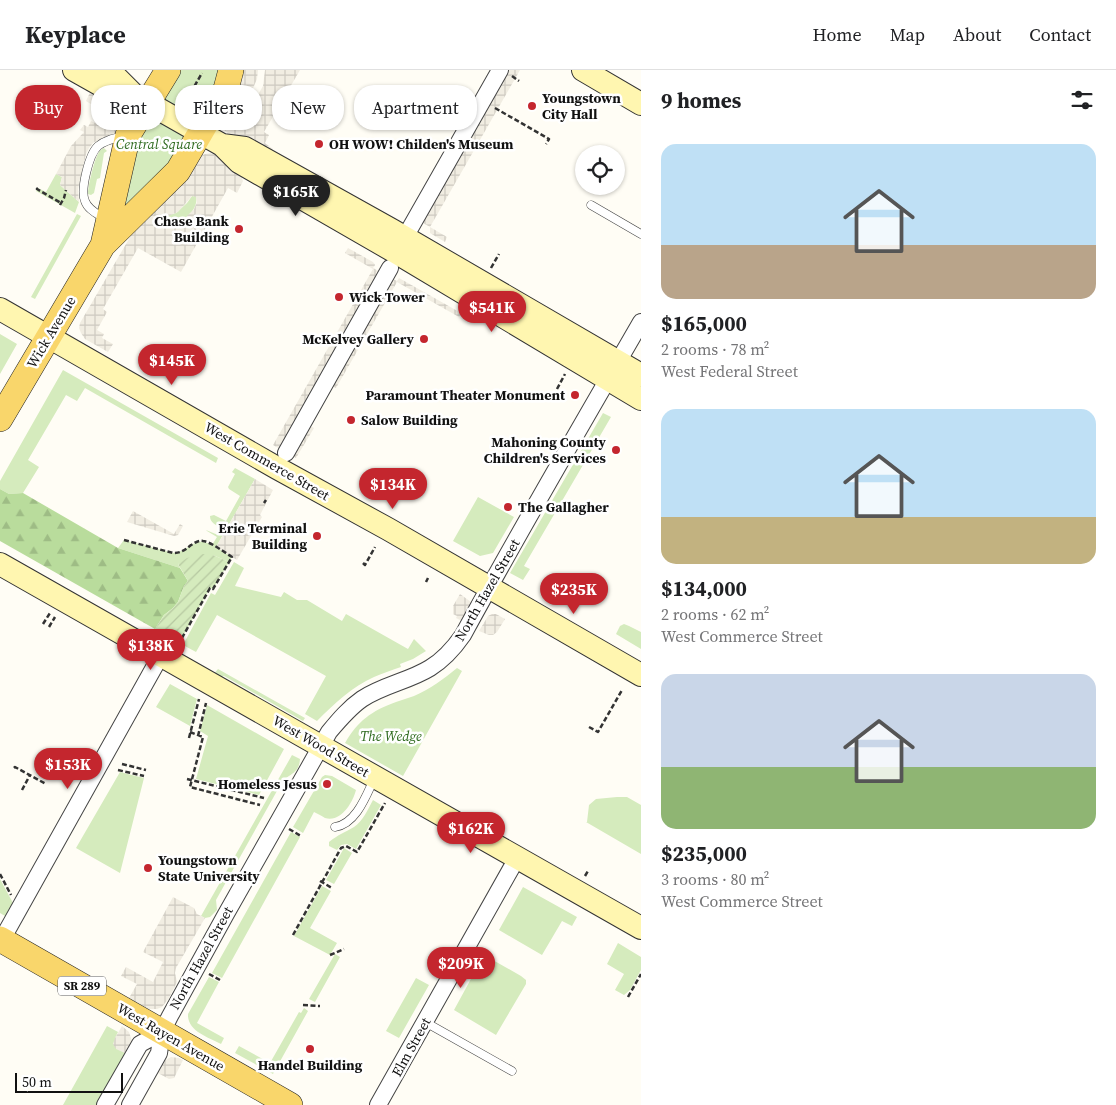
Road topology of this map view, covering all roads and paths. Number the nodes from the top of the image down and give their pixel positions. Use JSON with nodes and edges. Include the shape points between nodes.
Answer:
{"nodes":[{"id":1,"x":74,"y":70,"type":"edge"},
{"id":2,"x":107,"y":70,"type":"edge"},
{"id":3,"x":168,"y":70,"type":"edge"},
{"id":4,"x":231,"y":70,"type":"edge"},
{"id":5,"x":500,"y":70,"type":"edge"},
{"id":6,"x":583,"y":70,"type":"edge"},
{"id":7,"x":202,"y":73,"type":"dead end"},
{"id":8,"x":101,"y":85,"type":"edge"},
{"id":9,"x":125,"y":85,"type":"edge"},
{"id":10,"x":154,"y":85,"type":"edge"},
{"id":11,"x":195,"y":85,"type":"edge"},
{"id":12,"x":641,"y":104,"type":"edge"},
{"id":13,"x":491,"y":106,"type":"dead end"},
{"id":14,"x":165,"y":113,"type":"edge"},
{"id":15,"x":130,"y":130,"type":"edge"},
{"id":16,"x":201,"y":133,"type":"junction"},
{"id":17,"x":546,"y":144,"type":"dead end"},
{"id":18,"x":38,"y":188,"type":"dead end"},
{"id":19,"x":66,"y":190,"type":"dead end"},
{"id":20,"x":591,"y":205,"type":"dead end"},
{"id":21,"x":641,"y":234,"type":"edge"},
{"id":22,"x":103,"y":245,"type":"junction"},
{"id":23,"x":397,"y":253,"type":"junction"},
{"id":24,"x":499,"y":254,"type":"dead end"},
{"id":25,"x":490,"y":269,"type":"dead end"},
{"id":26,"x":0,"y":309,"type":"edge"},
{"id":27,"x":641,"y":322,"type":"edge"},
{"id":28,"x":49,"y":336,"type":"junction"},
{"id":29,"x":612,"y":371,"type":"junction"},
{"id":30,"x":566,"y":373,"type":"dead end"},
{"id":31,"x":641,"y":375,"type":"edge"},
{"id":32,"x":557,"y":389,"type":"dead end"},
{"id":33,"x":641,"y":400,"type":"edge"},
{"id":34,"x":0,"y":419,"type":"edge"},
{"id":35,"x":286,"y":453,"type":"dead end"},
{"id":36,"x":124,"y":540,"type":"dead end"},
{"id":37,"x":375,"y":548,"type":"dead end"},
{"id":38,"x":363,"y":563,"type":"dead end"},
{"id":39,"x":0,"y":564,"type":"edge"},
{"id":40,"x":428,"y":578,"type":"dead end"},
{"id":41,"x":426,"y":582,"type":"dead end"},
{"id":42,"x":489,"y":588,"type":"junction"},
{"id":43,"x":50,"y":613,"type":"dead end"},
{"id":44,"x":55,"y":616,"type":"dead end"},
{"id":45,"x":43,"y":624,"type":"dead end"},
{"id":46,"x":49,"y":628,"type":"dead end"},
{"id":47,"x":166,"y":658,"type":"junction"},
{"id":48,"x":641,"y":675,"type":"edge"},
{"id":49,"x":622,"y":690,"type":"dead end"},
{"id":50,"x":199,"y":699,"type":"dead end"},
{"id":51,"x":206,"y":703,"type":"dead end"},
{"id":52,"x":589,"y":727,"type":"dead end"},
{"id":53,"x":190,"y":732,"type":"junction"},
{"id":54,"x":198,"y":736,"type":"junction"},
{"id":55,"x":189,"y":738,"type":"dead end"},
{"id":56,"x":321,"y":746,"type":"junction"},
{"id":57,"x":122,"y":764,"type":"dead end"},
{"id":58,"x":14,"y":768,"type":"dead end"},
{"id":59,"x":118,"y":770,"type":"dead end"},
{"id":60,"x":146,"y":770,"type":"dead end"},
{"id":61,"x":30,"y":776,"type":"junction"},
{"id":62,"x":144,"y":776,"type":"dead end"},
{"id":63,"x":187,"y":779,"type":"dead end"},
{"id":64,"x":192,"y":780,"type":"junction"},
{"id":65,"x":384,"y":782,"type":"junction"},
{"id":66,"x":46,"y":784,"type":"dead end"},
{"id":67,"x":186,"y":786,"type":"dead end"},
{"id":68,"x":190,"y":787,"type":"junction"},
{"id":69,"x":22,"y":790,"type":"dead end"},
{"id":70,"x":264,"y":798,"type":"dead end"},
{"id":71,"x":260,"y":805,"type":"dead end"},
{"id":72,"x":335,"y":827,"type":"dead end"},
{"id":73,"x":517,"y":858,"type":"junction"},
{"id":74,"x":588,"y":871,"type":"dead end"},
{"id":75,"x":0,"y":874,"type":"edge"},
{"id":76,"x":585,"y":876,"type":"dead end"},
{"id":77,"x":321,"y":882,"type":"junction"},
{"id":78,"x":332,"y":888,"type":"dead end"},
{"id":79,"x":19,"y":909,"type":"junction"},
{"id":80,"x":641,"y":928,"type":"edge"},
{"id":81,"x":292,"y":935,"type":"dead end"},
{"id":82,"x":0,"y":941,"type":"edge"},
{"id":83,"x":344,"y":950,"type":"dead end"},
{"id":84,"x":330,"y":955,"type":"dead end"},
{"id":85,"x":209,"y":974,"type":"dead end"},
{"id":86,"x":641,"y":974,"type":"edge"},
{"id":87,"x":220,"y":980,"type":"dead end"},
{"id":88,"x":628,"y":997,"type":"dead end"},
{"id":89,"x":303,"y":1005,"type":"dead end"},
{"id":90,"x":320,"y":1006,"type":"dead end"},
{"id":91,"x":425,"y":1022,"type":"junction"},
{"id":92,"x":162,"y":1032,"type":"junction"},
{"id":93,"x":512,"y":1071,"type":"dead end"},
{"id":94,"x":105,"y":1105,"type":"edge"},
{"id":95,"x":130,"y":1105,"type":"edge"},
{"id":96,"x":290,"y":1105,"type":"edge"},
{"id":97,"x":378,"y":1105,"type":"edge"}],
"edges":[{"from":1,"to":8,"type":"street"},
{"from":2,"to":9,"type":"street"},
{"from":3,"to":10,"type":"main road"},
{"from":4,"to":16,"type":"main road","via":[[226,89]]},
{"from":5,"to":23,"type":"street"},
{"from":6,"to":12,"type":"street"},
{"from":7,"to":11,"type":"path"},
{"from":13,"to":17,"type":"path","via":[[549,139]]},
{"from":14,"to":16,"type":"street"},
{"from":15,"to":22,"type":"main road"},
{"from":16,"to":22,"type":"main road","via":[[178,171]]},
{"from":16,"to":23,"type":"street","via":[[222,145],[238,162]]},
{"from":18,"to":19,"type":"path","via":[[61,204]]},
{"from":20,"to":21,"type":"lane"},
{"from":22,"to":28,"type":"main road","name":"Wick Avenue"},
{"from":23,"to":29,"type":"street"},
{"from":23,"to":35,"type":"street"},
{"from":24,"to":25,"type":"path"},
{"from":26,"to":28,"type":"street","name":"West Commerce Street"},
{"from":27,"to":29,"type":"street","name":"North Hazel Street"},
{"from":28,"to":34,"type":"main road","name":"Wick Avenue"},
{"from":28,"to":42,"type":"street","name":"West Commerce Street"},
{"from":29,"to":31,"type":"street"},
{"from":29,"to":33,"type":"street"},
{"from":29,"to":42,"type":"street","name":"North Hazel Street"},
{"from":30,"to":32,"type":"path"},
{"from":36,"to":47,"type":"path","via":[[173,553],[202,541],[232,556]]},
{"from":37,"to":38,"type":"path","via":[[365,565]]},
{"from":39,"to":47,"type":"street","name":"West Wood Street"},
{"from":40,"to":41,"type":"path"},
{"from":42,"to":48,"type":"street","name":"West Commerce Street"},
{"from":42,"to":56,"type":"street","name":"North Hazel Street","via":[[463,635],[443,659],[423,672],[362,699],[341,718]]},
{"from":43,"to":45,"type":"path"},
{"from":44,"to":46,"type":"path"},
{"from":47,"to":56,"type":"street","name":"West Wood Street"},
{"from":47,"to":79,"type":"street"},
{"from":49,"to":52,"type":"path","via":[[598,732]]},
{"from":50,"to":53,"type":"path"},
{"from":51,"to":54,"type":"path"},
{"from":53,"to":54,"type":"path"},
{"from":53,"to":55,"type":"path"},
{"from":54,"to":64,"type":"path","via":[[203,737]]},
{"from":56,"to":65,"type":"street","name":"West Wood Street"},
{"from":56,"to":92,"type":"street","name":"North Hazel Street"},
{"from":57,"to":60,"type":"path"},
{"from":58,"to":61,"type":"path"},
{"from":59,"to":62,"type":"path"},
{"from":61,"to":66,"type":"path"},
{"from":61,"to":69,"type":"path"},
{"from":63,"to":64,"type":"path"},
{"from":64,"to":68,"type":"path"},
{"from":64,"to":70,"type":"path"},
{"from":65,"to":72,"type":"lane","via":[[366,796],[354,816]]},
{"from":65,"to":73,"type":"street","name":"West Wood Street"},
{"from":65,"to":77,"type":"path","via":[[357,852],[346,846],[341,848]]},
{"from":67,"to":68,"type":"path"},
{"from":68,"to":71,"type":"path"},
{"from":73,"to":80,"type":"street","name":"West Wood Street"},
{"from":73,"to":91,"type":"street","name":"Elm Street"},
{"from":74,"to":76,"type":"path"},
{"from":75,"to":79,"type":"path"},
{"from":77,"to":78,"type":"path"},
{"from":77,"to":81,"type":"path"},
{"from":79,"to":82,"type":"street"},
{"from":82,"to":92,"type":"main road","name":"West Rayen Avenue","number":"SR 289"},
{"from":83,"to":84,"type":"path"},
{"from":85,"to":87,"type":"path"},
{"from":86,"to":88,"type":"path"},
{"from":89,"to":90,"type":"path"},
{"from":91,"to":93,"type":"lane"},
{"from":91,"to":97,"type":"street","name":"Elm Street"},
{"from":92,"to":94,"type":"street","via":[[140,1044]]},
{"from":92,"to":95,"type":"street","name":"North Hazel Street","via":[[159,1054]]},
{"from":92,"to":96,"type":"main road","name":"West Rayen Avenue","number":"SR 289"}]}
